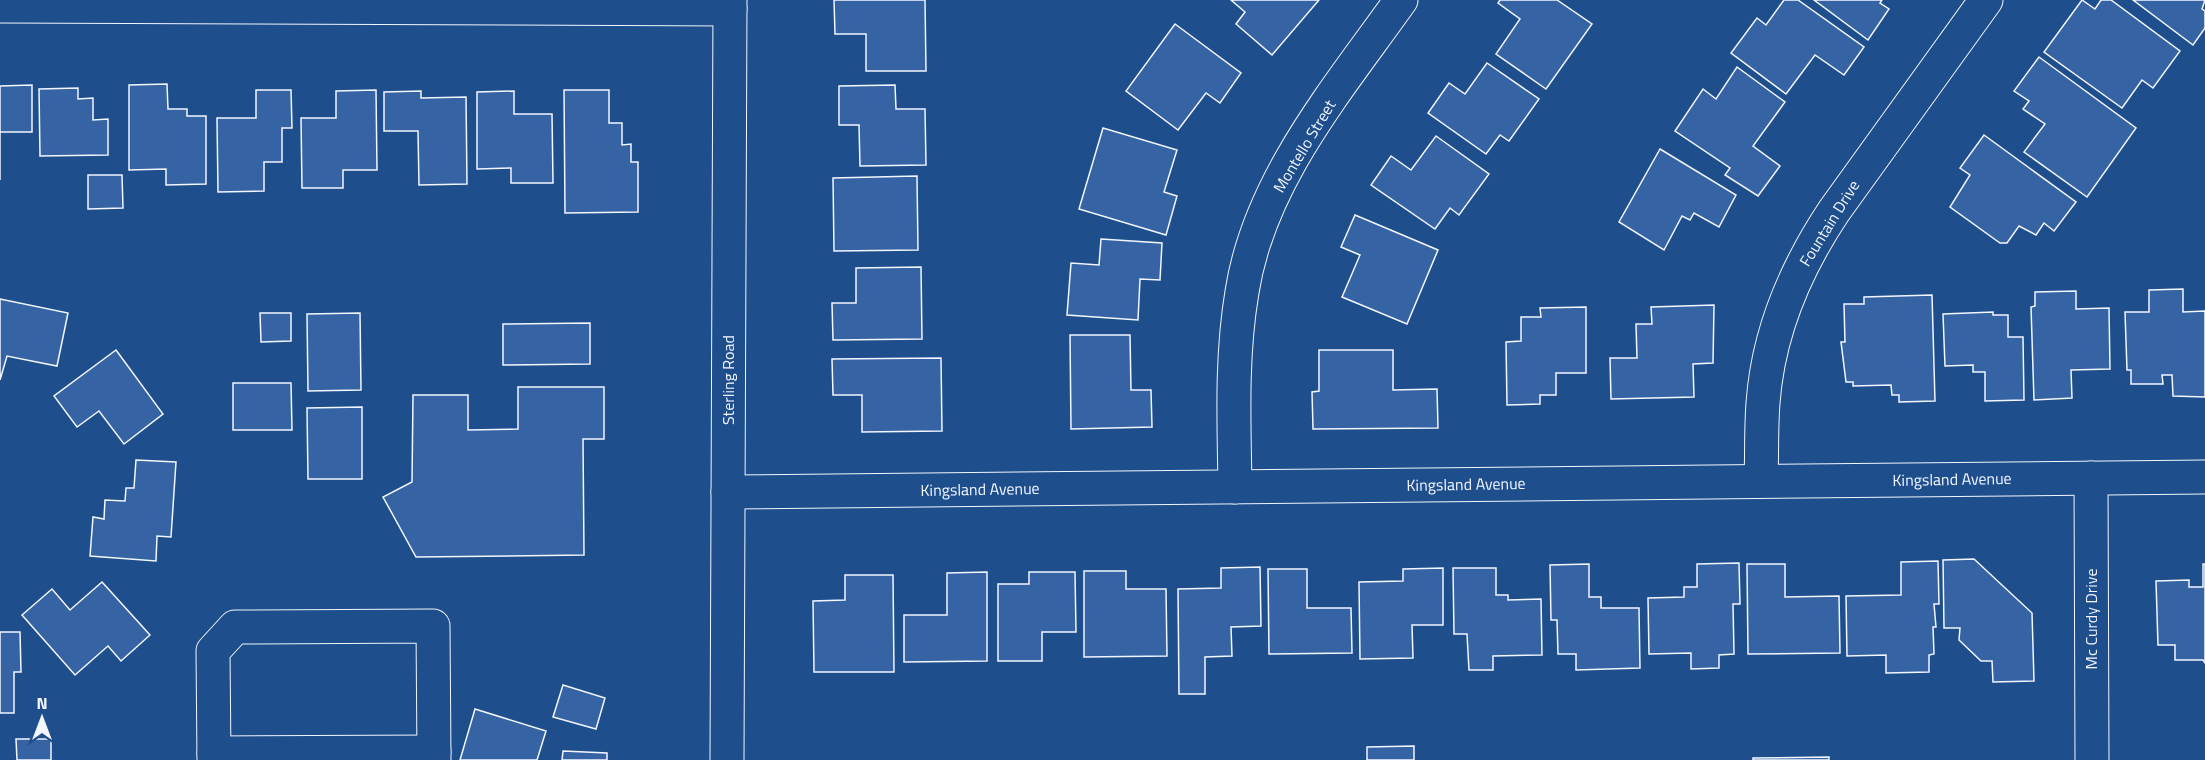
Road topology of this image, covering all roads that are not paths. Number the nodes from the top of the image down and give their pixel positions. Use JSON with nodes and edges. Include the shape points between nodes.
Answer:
{"nodes":[{"id":1,"x":1401,"y":0,"type":"edge"},
{"id":2,"x":1986,"y":0,"type":"edge"},
{"id":3,"x":235,"y":4,"type":"edge"},
{"id":4,"x":730,"y":4,"type":"edge"},
{"id":5,"x":0,"y":6,"type":"edge"},
{"id":6,"x":2205,"y":477,"type":"edge"},
{"id":7,"x":2091,"y":478,"type":"junction"},
{"id":8,"x":1761,"y":481,"type":"junction"},
{"id":9,"x":1235,"y":487,"type":"junction"},
{"id":10,"x":728,"y":492,"type":"junction"},
{"id":11,"x":214,"y":756,"type":"edge"},
{"id":12,"x":434,"y":756,"type":"edge"},
{"id":13,"x":727,"y":760,"type":"edge"},
{"id":14,"x":2092,"y":760,"type":"edge"}],
"edges":[{"from":1,"to":9,"type":"street","name":"Montello Street","via":[[1312,127],[1282,176],[1258,232],[1242,289],[1234,349]]},
{"from":2,"to":8,"type":"street","name":"Fountain Drive","via":[[1834,211],[1813,243],[1787,297],[1771,349],[1763,402]]},
{"from":3,"to":4,"type":"street"},
{"from":3,"to":5,"type":"street"},
{"from":4,"to":10,"type":"street","name":"Sterling Road"},
{"from":6,"to":7,"type":"street","name":"Kingsland Avenue"},
{"from":7,"to":8,"type":"street","name":"Kingsland Avenue"},
{"from":7,"to":14,"type":"street","name":"Mc Curdy Drive"},
{"from":8,"to":9,"type":"street","name":"Kingsland Avenue"},
{"from":9,"to":10,"type":"street","name":"Kingsland Avenue"},
{"from":10,"to":13,"type":"street","name":"Sterling Road"},
{"from":11,"to":12,"type":"street"},
{"from":11,"to":12,"type":"street","via":[[213,651],[235,627],[432,626]]}]}
